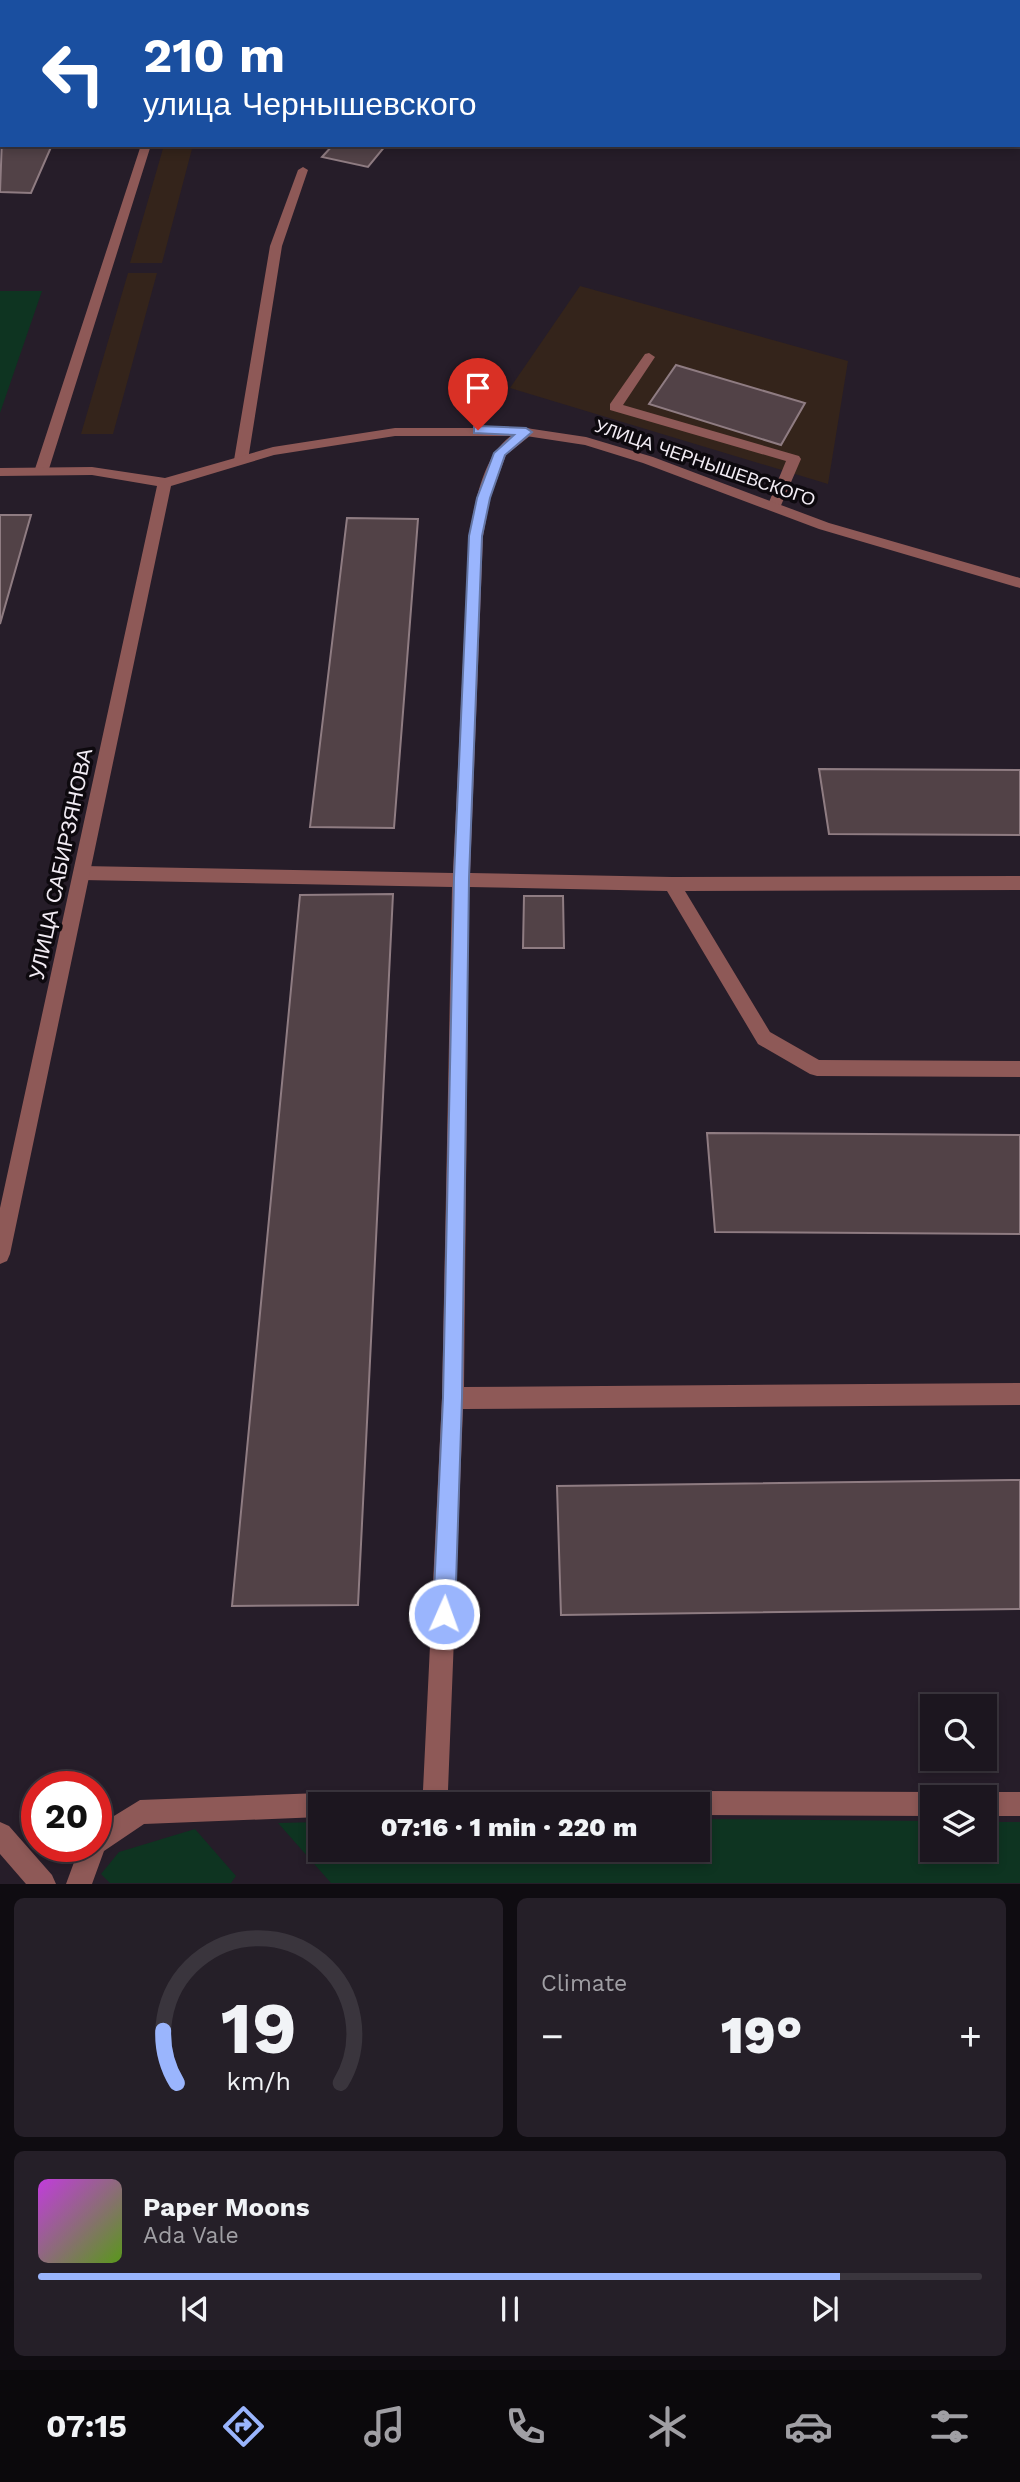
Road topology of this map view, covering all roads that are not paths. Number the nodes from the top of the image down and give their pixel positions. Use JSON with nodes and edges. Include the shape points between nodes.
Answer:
{"nodes":[{"id":1,"x":145,"y":147,"type":"edge"},
{"id":2,"x":303,"y":170,"type":"dead end"},
{"id":3,"x":649,"y":358,"type":"dead end"},
{"id":4,"x":526,"y":432,"type":"junction"},
{"id":5,"x":242,"y":460,"type":"junction"},
{"id":6,"x":0,"y":472,"type":"edge"},
{"id":7,"x":41,"y":472,"type":"junction"},
{"id":8,"x":166,"y":483,"type":"junction"},
{"id":9,"x":774,"y":507,"type":"junction"},
{"id":10,"x":1020,"y":583,"type":"edge"},
{"id":11,"x":82,"y":873,"type":"junction"},
{"id":12,"x":461,"y":878,"type":"junction"},
{"id":13,"x":1020,"y":883,"type":"edge"},
{"id":14,"x":672,"y":884,"type":"junction"},
{"id":15,"x":1020,"y":1069,"type":"edge"},
{"id":16,"x":0,"y":1254,"type":"edge"},
{"id":17,"x":1020,"y":1394,"type":"edge"},
{"id":18,"x":453,"y":1398,"type":"junction"},
{"id":19,"x":435,"y":1792,"type":"edge"},
{"id":20,"x":710,"y":1803,"type":"edge"},
{"id":21,"x":920,"y":1804,"type":"edge"},
{"id":22,"x":997,"y":1804,"type":"edge"},
{"id":23,"x":1020,"y":1804,"type":"edge"},
{"id":24,"x":308,"y":1805,"type":"edge"},
{"id":25,"x":112,"y":1832,"type":"edge"},
{"id":26,"x":0,"y":1835,"type":"edge"},
{"id":27,"x":88,"y":1862,"type":"edge"},
{"id":28,"x":43,"y":1884,"type":"edge"},
{"id":29,"x":79,"y":1884,"type":"edge"}],
"edges":[{"from":1,"to":7,"type":"street"},
{"from":2,"to":5,"type":"street","via":[[276,246]]},
{"from":3,"to":9,"type":"street","via":[[615,407],[794,459]]},
{"from":4,"to":5,"type":"street","name":"УЛИЦА ЧЕРНЫШЕВСКОГО","via":[[395,432]]},
{"from":4,"to":9,"type":"street","name":"УЛИЦА ЧЕРНЫШЕВСКОГО","via":[[623,452]]},
{"from":4,"to":12,"type":"street","via":[[500,453],[483,498],[476,536]]},
{"from":5,"to":8,"type":"street","name":"УЛИЦА ЧЕРНЫШЕВСКОГО"},
{"from":6,"to":7,"type":"street"},
{"from":7,"to":8,"type":"street","via":[[92,471]]},
{"from":8,"to":11,"type":"street","name":"УЛИЦА САБИРЗЯНОВА"},
{"from":9,"to":10,"type":"street","name":"УЛИЦА ЧЕРНЫШЕВСКОГО"},
{"from":11,"to":12,"type":"street"},
{"from":11,"to":16,"type":"street","name":"УЛИЦА САБИРЗЯНОВА"},
{"from":12,"to":14,"type":"street"},
{"from":12,"to":18,"type":"street"},
{"from":13,"to":14,"type":"street"},
{"from":14,"to":15,"type":"street","via":[[764,1038],[817,1068]]},
{"from":17,"to":18,"type":"street"},
{"from":18,"to":19,"type":"street"},
{"from":20,"to":21,"type":"street"},
{"from":22,"to":23,"type":"street"},
{"from":24,"to":25,"type":"street","via":[[140,1812]]},
{"from":26,"to":28,"type":"street"},
{"from":27,"to":29,"type":"street"}]}
